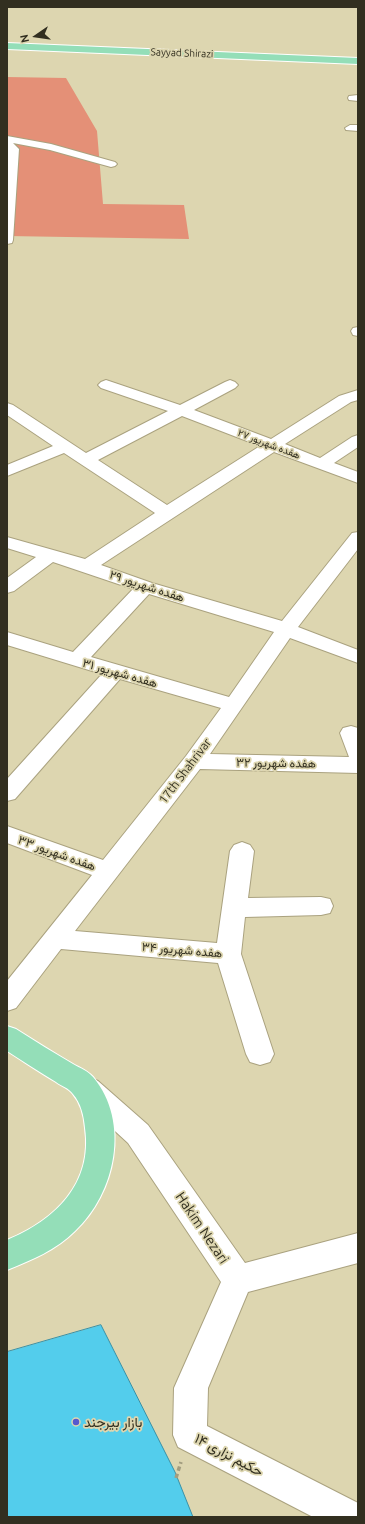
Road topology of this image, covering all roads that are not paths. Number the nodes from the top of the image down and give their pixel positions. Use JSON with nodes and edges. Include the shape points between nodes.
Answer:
{"nodes":[{"id":1,"x":7,"y":46,"type":"edge"},
{"id":2,"x":358,"y":61,"type":"edge"},
{"id":3,"x":7,"y":138,"type":"edge"},
{"id":4,"x":7,"y":144,"type":"edge"},
{"id":5,"x":112,"y":164,"type":"dead end"},
{"id":6,"x":7,"y":240,"type":"edge"},
{"id":7,"x":106,"y":385,"type":"dead end"},
{"id":8,"x":230,"y":385,"type":"dead end"},
{"id":9,"x":358,"y":395,"type":"edge"},
{"id":10,"x":7,"y":408,"type":"edge"},
{"id":11,"x":180,"y":410,"type":"junction"},
{"id":12,"x":358,"y":440,"type":"edge"},
{"id":13,"x":67,"y":446,"type":"junction"},
{"id":14,"x":274,"y":446,"type":"junction"},
{"id":15,"x":87,"y":459,"type":"junction"},
{"id":16,"x":321,"y":464,"type":"junction"},
{"id":17,"x":7,"y":471,"type":"edge"},
{"id":18,"x":358,"y":478,"type":"edge"},
{"id":19,"x":167,"y":513,"type":"junction"},
{"id":20,"x":7,"y":542,"type":"edge"},
{"id":21,"x":356,"y":543,"type":"edge"},
{"id":22,"x":50,"y":555,"type":"junction"},
{"id":23,"x":87,"y":566,"type":"junction"},
{"id":24,"x":7,"y":587,"type":"edge"},
{"id":25,"x":145,"y":587,"type":"junction"},
{"id":26,"x":286,"y":629,"type":"junction"},
{"id":27,"x":7,"y":638,"type":"edge"},
{"id":28,"x":358,"y":657,"type":"edge"},
{"id":29,"x":76,"y":660,"type":"junction"},
{"id":30,"x":116,"y":671,"type":"junction"},
{"id":31,"x":234,"y":706,"type":"junction"},
{"id":32,"x":350,"y":733,"type":"dead end"},
{"id":33,"x":358,"y":754,"type":"edge"},
{"id":34,"x":194,"y":761,"type":"junction"},
{"id":35,"x":358,"y":765,"type":"edge"},
{"id":36,"x":7,"y":793,"type":"edge"},
{"id":37,"x":7,"y":834,"type":"edge"},
{"id":38,"x":242,"y":851,"type":"dead end"},
{"id":39,"x":107,"y":871,"type":"junction"},
{"id":40,"x":321,"y":906,"type":"dead end"},
{"id":41,"x":235,"y":908,"type":"junction"},
{"id":42,"x":55,"y":938,"type":"junction"},
{"id":43,"x":228,"y":954,"type":"junction"},
{"id":44,"x":7,"y":1000,"type":"edge"},
{"id":45,"x":7,"y":1037,"type":"edge"},
{"id":46,"x":260,"y":1054,"type":"dead end"},
{"id":47,"x":83,"y":1085,"type":"junction"},
{"id":48,"x":358,"y":1248,"type":"edge"},
{"id":49,"x":7,"y":1255,"type":"edge"},
{"id":50,"x":238,"y":1280,"type":"junction"},
{"id":51,"x":349,"y":1517,"type":"edge"}],
"edges":[{"from":1,"to":2,"type":"main road","name":"Sayyad Shirazi"},
{"from":3,"to":5,"type":"street"},
{"from":4,"to":6,"type":"street","via":[[13,150]]},
{"from":7,"to":11,"type":"street","name":"هفده شهریور ۲۷"},
{"from":8,"to":11,"type":"street"},
{"from":9,"to":14,"type":"street","via":[[345,399]]},
{"from":10,"to":13,"type":"street"},
{"from":11,"to":14,"type":"street","name":"هفده شهریور ۲۷"},
{"from":11,"to":15,"type":"street"},
{"from":12,"to":16,"type":"street"},
{"from":13,"to":15,"type":"street"},
{"from":13,"to":17,"type":"street"},
{"from":14,"to":16,"type":"street","name":"هفده شهریور ۲۷"},
{"from":14,"to":19,"type":"street"},
{"from":15,"to":19,"type":"street"},
{"from":16,"to":18,"type":"street","name":"هفده شهریور ۲۷"},
{"from":19,"to":23,"type":"street"},
{"from":20,"to":22,"type":"street","name":"هفده شهریور ۲۹"},
{"from":21,"to":26,"type":"street","name":"17th Shahrivar"},
{"from":22,"to":23,"type":"street","name":"هفده شهریور ۲۹"},
{"from":22,"to":24,"type":"street"},
{"from":23,"to":25,"type":"street","name":"هفده شهریور ۲۹"},
{"from":25,"to":26,"type":"street","name":"هفده شهریور ۲۹"},
{"from":25,"to":29,"type":"street"},
{"from":26,"to":28,"type":"street","name":"هفده شهریور ۲۹"},
{"from":26,"to":31,"type":"street","name":"17th Shahrivar"},
{"from":27,"to":29,"type":"street","name":"هفده شهریور ۳۱"},
{"from":29,"to":30,"type":"street","name":"هفده شهریور ۳۱"},
{"from":30,"to":31,"type":"street","name":"هفده شهریور ۳۱"},
{"from":30,"to":36,"type":"street"},
{"from":31,"to":34,"type":"street","name":"17th Shahrivar"},
{"from":32,"to":33,"type":"street"},
{"from":34,"to":35,"type":"street","name":"هفده شهریور ۳۲"},
{"from":34,"to":39,"type":"street","name":"17th Shahrivar"},
{"from":37,"to":39,"type":"street","name":"هفده شهریور ۳۳"},
{"from":38,"to":41,"type":"street"},
{"from":39,"to":42,"type":"street","name":"17th Shahrivar"},
{"from":40,"to":41,"type":"street"},
{"from":41,"to":43,"type":"street"},
{"from":42,"to":43,"type":"street","name":"هفده شهریور ۳۴"},
{"from":42,"to":44,"type":"street","name":"17th Shahrivar"},
{"from":43,"to":46,"type":"street","name":"هفده شهریور ۳۴"},
{"from":45,"to":47,"type":"main road"},
{"from":47,"to":49,"type":"main road","via":[[94,1104],[100,1125],[101,1148],[96,1171],[87,1193],[72,1215],[52,1233],[28,1247]]},
{"from":47,"to":50,"type":"street","name":"Hakim Nezari","via":[[138,1134]]},
{"from":48,"to":50,"type":"street"},
{"from":50,"to":51,"type":"street","name":"حکیم نزاری ۱۴","via":[[191,1388],[190,1435]]}]}
